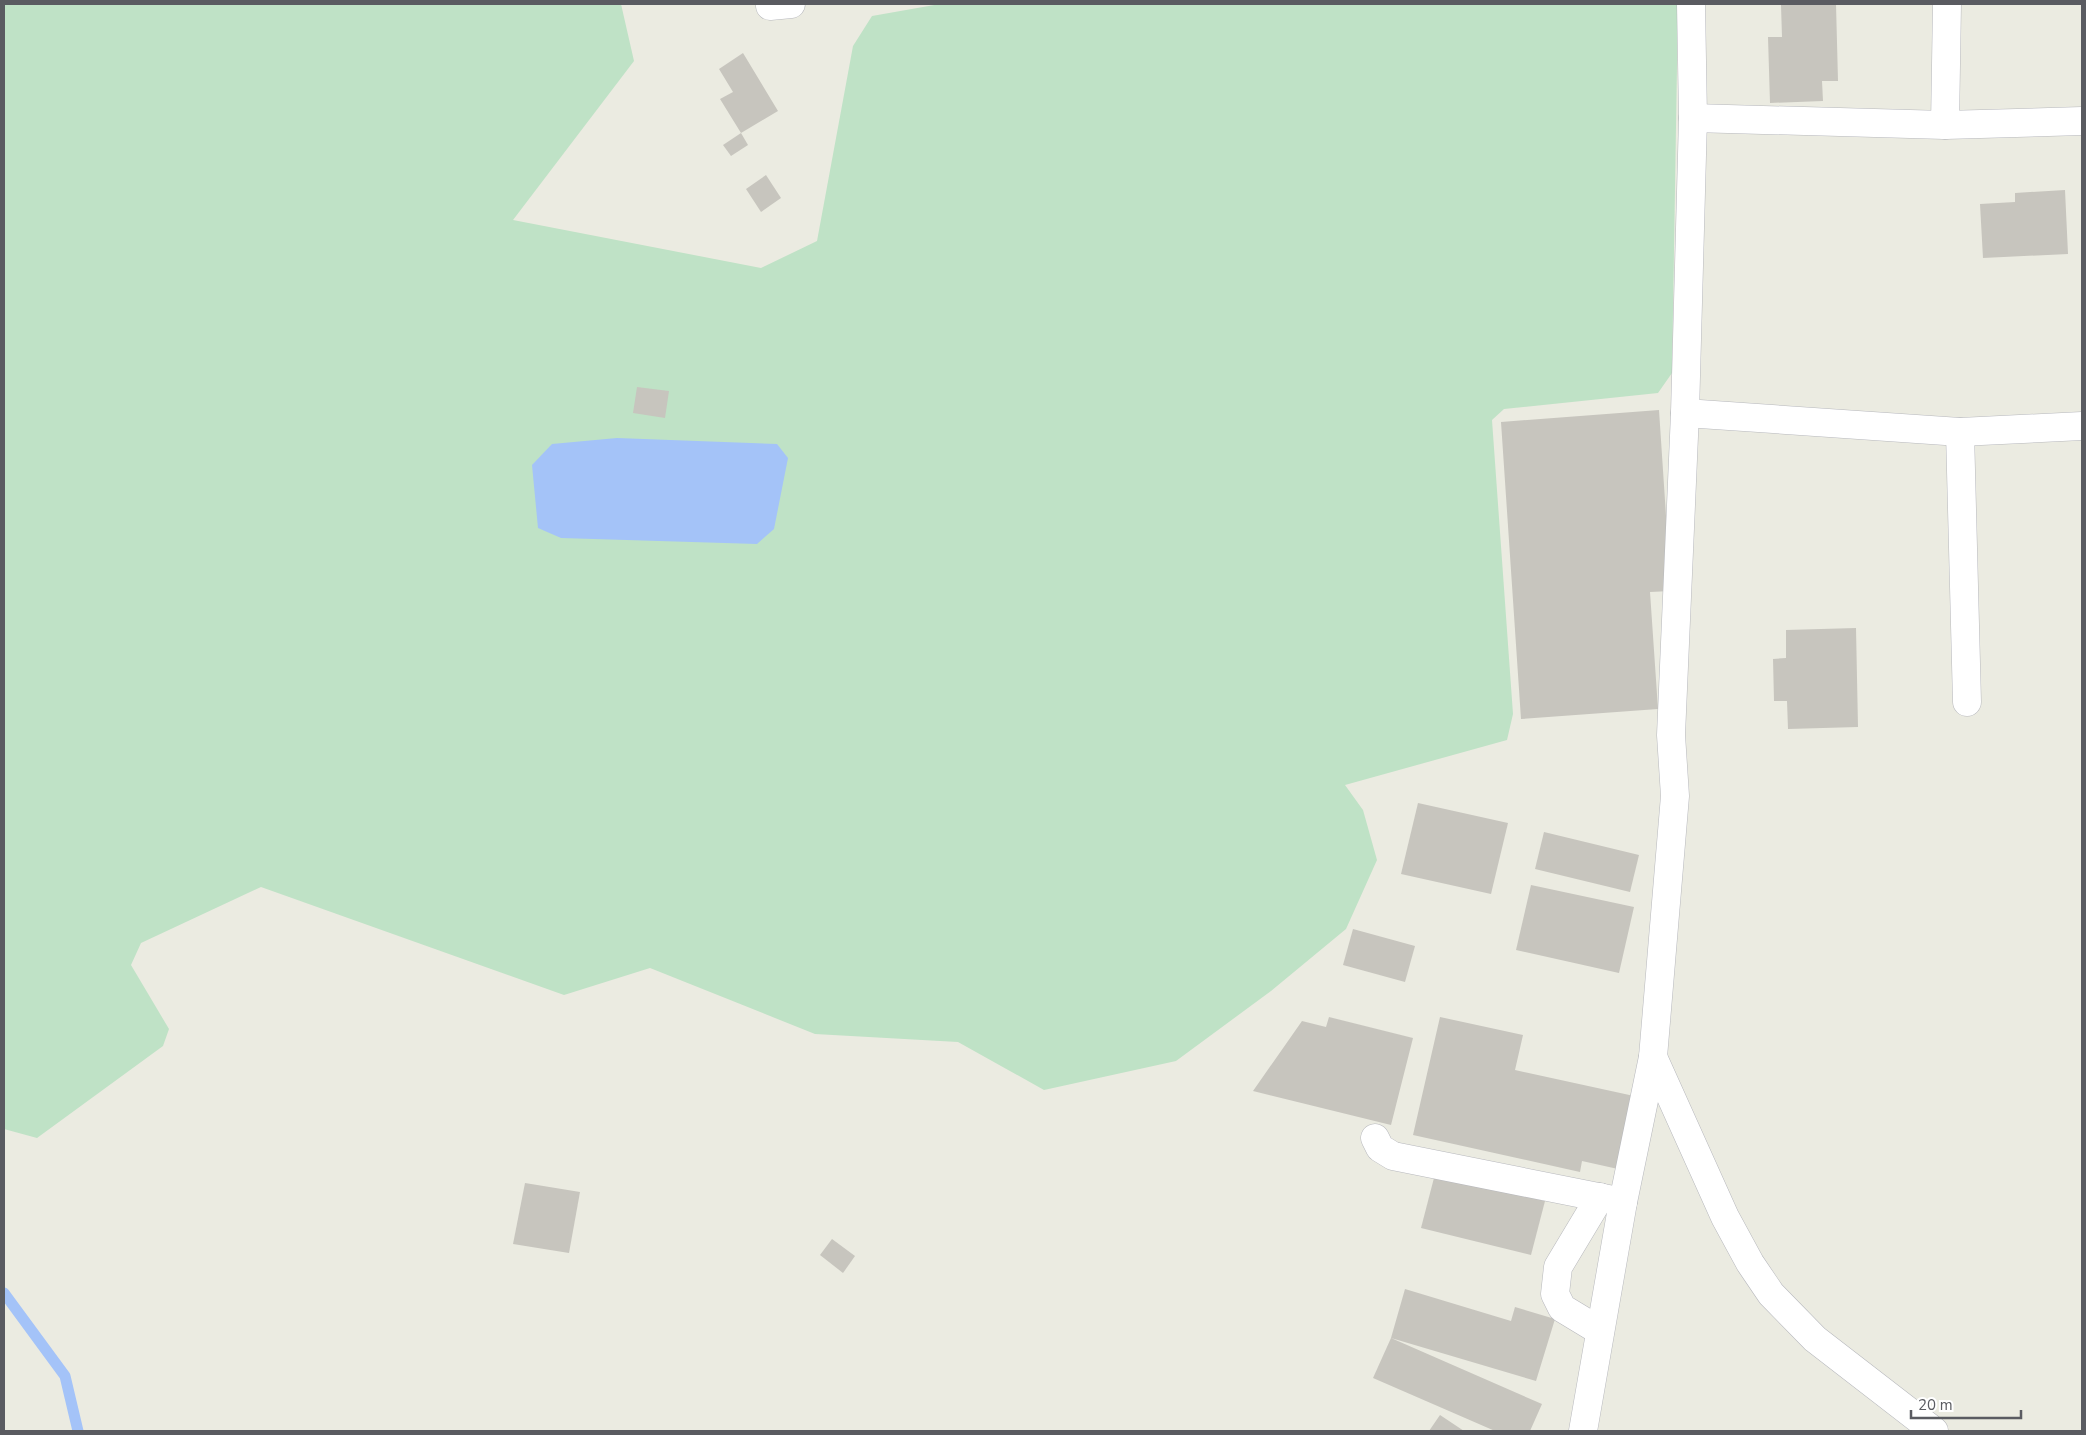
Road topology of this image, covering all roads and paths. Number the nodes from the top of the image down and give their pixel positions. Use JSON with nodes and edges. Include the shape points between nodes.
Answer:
{"nodes":[{"id":1,"x":1690,"y":4,"type":"edge"},
{"id":2,"x":1947,"y":4,"type":"edge"},
{"id":3,"x":1693,"y":118,"type":"junction"},
{"id":4,"x":2082,"y":121,"type":"edge"},
{"id":5,"x":1946,"y":125,"type":"junction"},
{"id":6,"x":1685,"y":413,"type":"junction"},
{"id":7,"x":2082,"y":426,"type":"edge"},
{"id":8,"x":1960,"y":432,"type":"junction"},
{"id":9,"x":1967,"y":702,"type":"dead end"},
{"id":10,"x":1653,"y":1057,"type":"junction"},
{"id":11,"x":1375,"y":1138,"type":"dead end"},
{"id":12,"x":1611,"y":1199,"type":"junction"},
{"id":13,"x":1600,"y":1331,"type":"junction"},
{"id":14,"x":1583,"y":1431,"type":"edge"},
{"id":15,"x":1934,"y":1431,"type":"edge"}],
"edges":[{"from":1,"to":3,"type":"street"},
{"from":2,"to":5,"type":"street"},
{"from":3,"to":5,"type":"street"},
{"from":3,"to":6,"type":"street"},
{"from":4,"to":5,"type":"street"},
{"from":6,"to":8,"type":"street"},
{"from":6,"to":10,"type":"street","via":[[1671,735],[1676,796]]},
{"from":7,"to":8,"type":"street"},
{"from":8,"to":9,"type":"street"},
{"from":10,"to":12,"type":"street"},
{"from":10,"to":15,"type":"street","via":[[1725,1217],[1771,1294],[1816,1339]]},
{"from":11,"to":12,"type":"street","via":[[1380,1148],[1393,1156]]},
{"from":12,"to":13,"type":"street"},
{"from":12,"to":13,"type":"street","via":[[1558,1267],[1554,1294],[1562,1308]]},
{"from":13,"to":14,"type":"street"}]}
